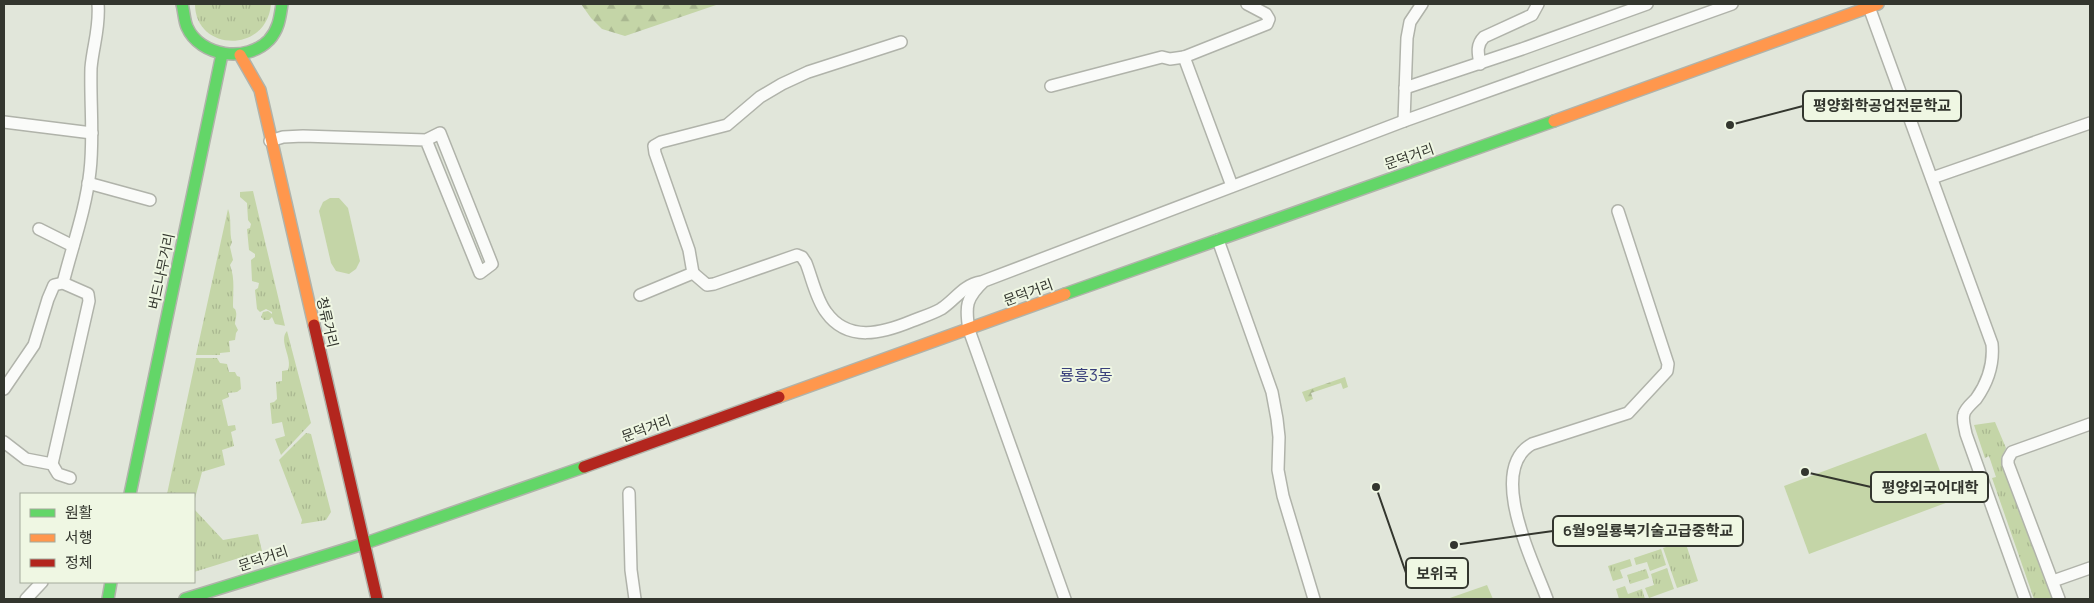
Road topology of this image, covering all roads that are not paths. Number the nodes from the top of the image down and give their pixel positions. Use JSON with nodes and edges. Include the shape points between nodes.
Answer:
{"nodes":[{"id":1,"x":98,"y":4,"type":"edge"},
{"id":2,"x":182,"y":4,"type":"edge"},
{"id":3,"x":282,"y":4,"type":"edge"},
{"id":4,"x":1247,"y":4,"type":"edge"},
{"id":5,"x":1422,"y":4,"type":"edge"},
{"id":6,"x":1538,"y":4,"type":"edge"},
{"id":7,"x":1647,"y":4,"type":"edge"},
{"id":8,"x":1732,"y":4,"type":"edge"},
{"id":9,"x":1873,"y":5,"type":"edge"},
{"id":10,"x":901,"y":42,"type":"dead end"},
{"id":11,"x":222,"y":54,"type":"junction"},
{"id":12,"x":240,"y":55,"type":"junction"},
{"id":13,"x":1184,"y":56,"type":"junction"},
{"id":14,"x":1480,"y":64,"type":"junction"},
{"id":15,"x":1051,"y":86,"type":"dead end"},
{"id":16,"x":1405,"y":88,"type":"junction"},
{"id":17,"x":1404,"y":121,"type":"junction"},
{"id":18,"x":4,"y":122,"type":"edge"},
{"id":19,"x":2090,"y":122,"type":"edge"},
{"id":20,"x":92,"y":133,"type":"junction"},
{"id":21,"x":426,"y":140,"type":"junction"},
{"id":22,"x":270,"y":141,"type":"junction"},
{"id":23,"x":1932,"y":178,"type":"junction"},
{"id":24,"x":88,"y":183,"type":"junction"},
{"id":25,"x":1232,"y":186,"type":"junction"},
{"id":26,"x":150,"y":200,"type":"dead end"},
{"id":27,"x":1618,"y":211,"type":"dead end"},
{"id":28,"x":39,"y":229,"type":"dead end"},
{"id":29,"x":1218,"y":240,"type":"junction"},
{"id":30,"x":73,"y":246,"type":"junction"},
{"id":31,"x":693,"y":273,"type":"junction"},
{"id":32,"x":984,"y":281,"type":"junction"},
{"id":33,"x":63,"y":283,"type":"junction"},
{"id":34,"x":640,"y":294,"type":"dead end"},
{"id":35,"x":969,"y":330,"type":"junction"},
{"id":36,"x":4,"y":389,"type":"edge"},
{"id":37,"x":2090,"y":424,"type":"edge"},
{"id":38,"x":4,"y":442,"type":"edge"},
{"id":39,"x":52,"y":464,"type":"junction"},
{"id":40,"x":70,"y":478,"type":"dead end"},
{"id":41,"x":130,"y":493,"type":"edge"},
{"id":42,"x":628,"y":493,"type":"dead end"},
{"id":43,"x":363,"y":544,"type":"junction"},
{"id":44,"x":2090,"y":568,"type":"edge"},
{"id":45,"x":2053,"y":581,"type":"junction"},
{"id":46,"x":41,"y":583,"type":"edge"},
{"id":47,"x":111,"y":583,"type":"edge"},
{"id":48,"x":26,"y":599,"type":"edge"},
{"id":49,"x":108,"y":599,"type":"edge"},
{"id":50,"x":184,"y":599,"type":"edge"},
{"id":51,"x":377,"y":599,"type":"edge"},
{"id":52,"x":635,"y":599,"type":"edge"},
{"id":53,"x":1064,"y":599,"type":"edge"},
{"id":54,"x":1314,"y":599,"type":"edge"},
{"id":55,"x":1547,"y":599,"type":"edge"},
{"id":56,"x":2025,"y":599,"type":"edge"},
{"id":57,"x":2060,"y":599,"type":"edge"}],
"edges":[{"from":1,"to":20,"type":"street","via":[[99,29],[91,80]]},
{"from":2,"to":11,"type":"main road","via":[[184,20],[191,34],[214,53]]},
{"from":3,"to":12,"type":"main road","via":[[279,26],[269,39]]},
{"from":4,"to":13,"type":"street","via":[[1266,14],[1267,24]]},
{"from":5,"to":16,"type":"street","via":[[1410,22],[1406,38]]},
{"from":6,"to":14,"type":"street","via":[[1532,15],[1479,42]]},
{"from":7,"to":14,"type":"street"},
{"from":8,"to":17,"type":"street"},
{"from":9,"to":23,"type":"street"},
{"from":9,"to":29,"type":"main road","name":"문덕거리"},
{"from":10,"to":31,"type":"street","via":[[808,72],[760,97],[727,124],[654,146],[689,250]]},
{"from":11,"to":12,"type":"main road"},
{"from":11,"to":41,"type":"main road","name":"버드나무거리"},
{"from":12,"to":22,"type":"main road","name":"청류거리","via":[[260,90]]},
{"from":13,"to":15,"type":"street","via":[[1162,57]]},
{"from":13,"to":25,"type":"street"},
{"from":14,"to":16,"type":"street"},
{"from":16,"to":17,"type":"street"},
{"from":17,"to":25,"type":"street"},
{"from":18,"to":20,"type":"street"},
{"from":19,"to":23,"type":"street"},
{"from":20,"to":24,"type":"street"},
{"from":21,"to":21,"type":"street","via":[[440,133],[492,264],[480,273]]},
{"from":21,"to":22,"type":"street","via":[[303,136]]},
{"from":22,"to":43,"type":"main road","name":"청류거리"},
{"from":23,"to":56,"type":"street","via":[[1992,344],[1994,357],[1989,377],[1964,414],[1964,423]]},
{"from":24,"to":26,"type":"street"},
{"from":24,"to":30,"type":"street"},
{"from":25,"to":32,"type":"street"},
{"from":27,"to":55,"type":"street","via":[[1668,364],[1667,371],[1628,413],[1532,444],[1521,452],[1512,499]]},
{"from":28,"to":30,"type":"street"},
{"from":29,"to":35,"type":"main road","name":"문덕거리"},
{"from":29,"to":54,"type":"street","via":[[1272,392],[1283,496]]},
{"from":30,"to":33,"type":"street"},
{"from":31,"to":32,"type":"street","via":[[706,285],[797,255],[806,263],[825,312],[833,321],[857,333],[872,334],[940,310],[966,287]]},
{"from":31,"to":34,"type":"street"},
{"from":32,"to":35,"type":"street","via":[[970,297],[966,311]]},
{"from":33,"to":36,"type":"street","via":[[54,285],[34,345]]},
{"from":33,"to":39,"type":"street","via":[[88,294],[90,300]]},
{"from":35,"to":43,"type":"main road","name":"문덕거리"},
{"from":35,"to":53,"type":"street"},
{"from":37,"to":45,"type":"street","via":[[2012,452],[2008,459]]},
{"from":38,"to":39,"type":"street","via":[[26,459]]},
{"from":39,"to":40,"type":"street","via":[[58,474]]},
{"from":42,"to":52,"type":"street","via":[[631,578]]},
{"from":43,"to":50,"type":"main road","name":"문덕거리"},
{"from":43,"to":51,"type":"main road","name":"청류거리"},
{"from":44,"to":45,"type":"street"},
{"from":45,"to":57,"type":"street"},
{"from":46,"to":48,"type":"street"},
{"from":47,"to":49,"type":"main road"}]}
